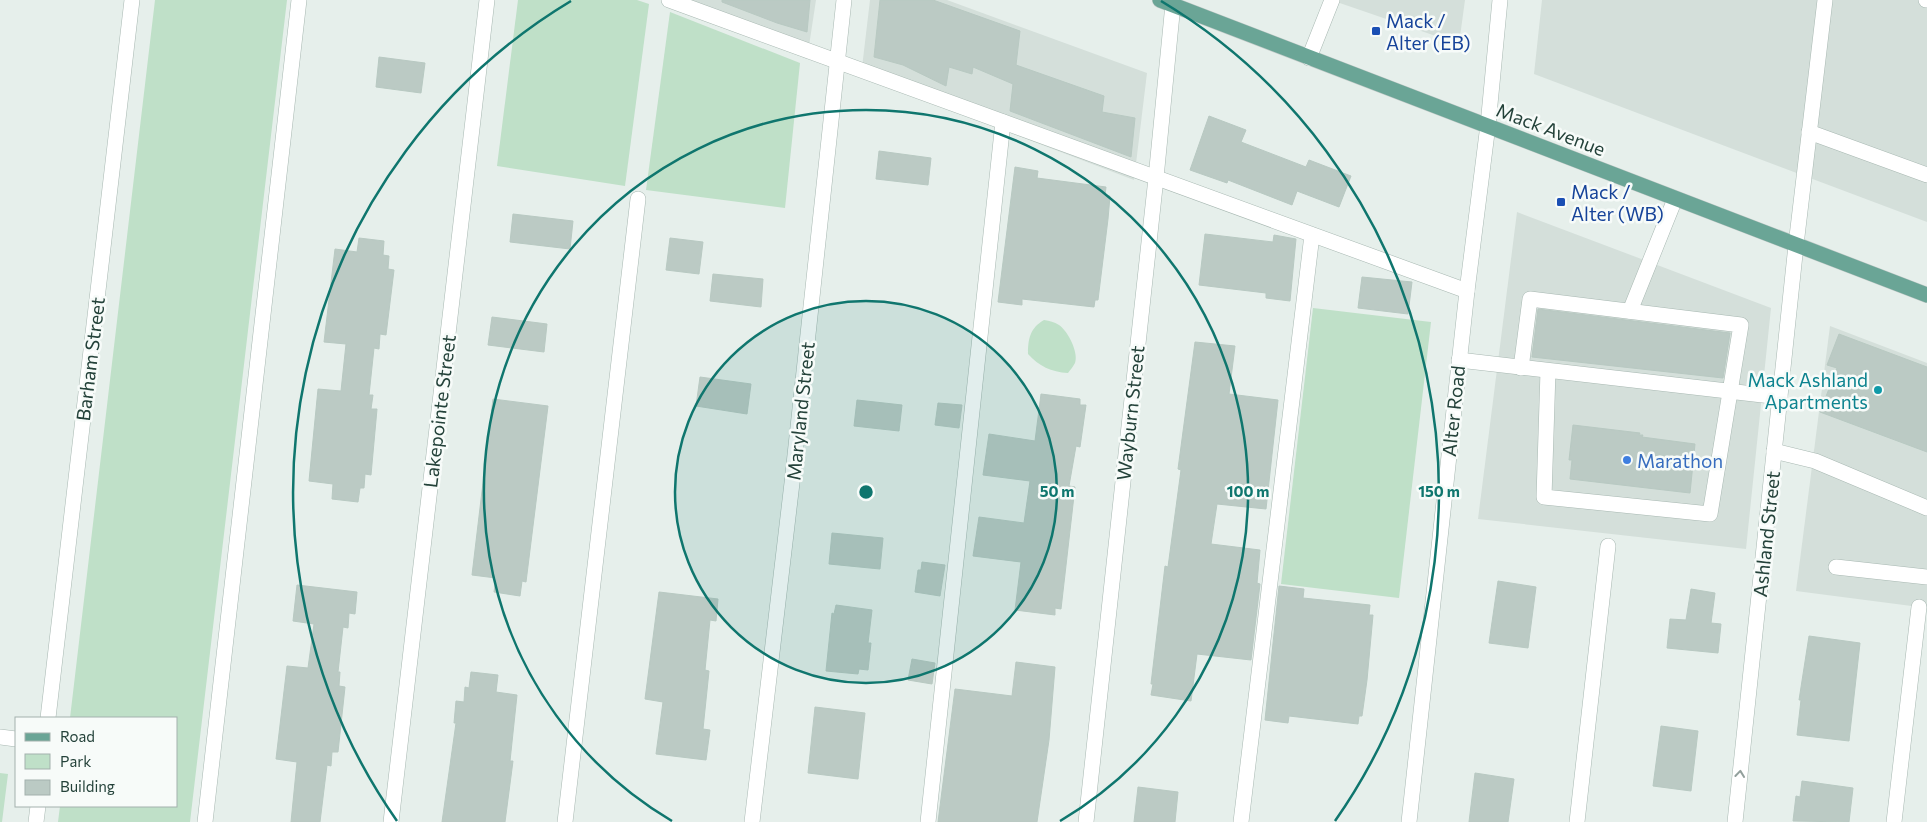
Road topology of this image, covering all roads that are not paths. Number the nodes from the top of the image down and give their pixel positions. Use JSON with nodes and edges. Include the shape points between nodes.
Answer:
{"nodes":[{"id":1,"x":132,"y":0,"type":"edge"},
{"id":2,"x":299,"y":0,"type":"edge"},
{"id":3,"x":487,"y":0,"type":"edge"},
{"id":4,"x":669,"y":0,"type":"edge"},
{"id":5,"x":844,"y":0,"type":"edge"},
{"id":6,"x":1332,"y":0,"type":"edge"},
{"id":7,"x":1500,"y":0,"type":"edge"},
{"id":8,"x":1825,"y":0,"type":"edge"},
{"id":9,"x":1166,"y":2,"type":"edge"},
{"id":10,"x":1309,"y":58,"type":"junction"},
{"id":11,"x":837,"y":61,"type":"junction"},
{"id":12,"x":1004,"y":122,"type":"junction"},
{"id":13,"x":1488,"y":125,"type":"junction"},
{"id":14,"x":1809,"y":132,"type":"junction"},
{"id":15,"x":1927,"y":175,"type":"edge"},
{"id":16,"x":1156,"y":178,"type":"junction"},
{"id":17,"x":638,"y":198,"type":"dead end"},
{"id":18,"x":1675,"y":199,"type":"junction"},
{"id":19,"x":1312,"y":235,"type":"junction"},
{"id":20,"x":1796,"y":245,"type":"junction"},
{"id":21,"x":1467,"y":291,"type":"junction"},
{"id":22,"x":1927,"y":295,"type":"edge"},
{"id":23,"x":1630,"y":311,"type":"junction"},
{"id":24,"x":1459,"y":360,"type":"junction"},
{"id":25,"x":1521,"y":368,"type":"junction"},
{"id":26,"x":1548,"y":372,"type":"junction"},
{"id":27,"x":1731,"y":392,"type":"junction"},
{"id":28,"x":1780,"y":397,"type":"junction"},
{"id":29,"x":1774,"y":452,"type":"junction"},
{"id":30,"x":1927,"y":508,"type":"edge"},
{"id":31,"x":1608,"y":546,"type":"dead end"},
{"id":32,"x":1836,"y":567,"type":"dead end"},
{"id":33,"x":1927,"y":577,"type":"edge"},
{"id":34,"x":1919,"y":607,"type":"dead end"},
{"id":35,"x":48,"y":717,"type":"edge"},
{"id":36,"x":0,"y":737,"type":"edge"},
{"id":37,"x":15,"y":739,"type":"edge"},
{"id":38,"x":38,"y":807,"type":"edge"},
{"id":39,"x":36,"y":822,"type":"edge"},
{"id":40,"x":205,"y":822,"type":"edge"},
{"id":41,"x":391,"y":822,"type":"edge"},
{"id":42,"x":565,"y":822,"type":"edge"},
{"id":43,"x":752,"y":822,"type":"edge"},
{"id":44,"x":928,"y":822,"type":"edge"},
{"id":45,"x":1086,"y":822,"type":"edge"},
{"id":46,"x":1241,"y":822,"type":"edge"},
{"id":47,"x":1409,"y":822,"type":"edge"},
{"id":48,"x":1577,"y":822,"type":"edge"},
{"id":49,"x":1735,"y":822,"type":"edge"},
{"id":50,"x":1894,"y":822,"type":"edge"}],
"edges":[{"from":1,"to":35,"type":"street","name":"Barham Street"},
{"from":2,"to":40,"type":"street"},
{"from":3,"to":41,"type":"street","name":"Lakepointe Street"},
{"from":4,"to":11,"type":"street"},
{"from":5,"to":11,"type":"street","name":"Maryland Street"},
{"from":6,"to":10,"type":"street"},
{"from":7,"to":13,"type":"street","name":"Alter Road"},
{"from":8,"to":14,"type":"street","name":"Ashland Street"},
{"from":9,"to":10,"type":"main road","name":"Mack Avenue"},
{"from":9,"to":16,"type":"street","name":"Wayburn Street"},
{"from":10,"to":13,"type":"main road","name":"Mack Avenue"},
{"from":11,"to":12,"type":"street"},
{"from":11,"to":43,"type":"street","name":"Maryland Street"},
{"from":12,"to":16,"type":"street"},
{"from":12,"to":44,"type":"street"},
{"from":13,"to":18,"type":"main road","name":"Mack Avenue"},
{"from":13,"to":21,"type":"street","name":"Alter Road"},
{"from":14,"to":15,"type":"street"},
{"from":14,"to":20,"type":"street","name":"Ashland Street"},
{"from":16,"to":19,"type":"street"},
{"from":16,"to":45,"type":"street","name":"Wayburn Street"},
{"from":17,"to":42,"type":"street"},
{"from":18,"to":20,"type":"main road","name":"Mack Avenue"},
{"from":18,"to":23,"type":"street"},
{"from":19,"to":21,"type":"street"},
{"from":19,"to":46,"type":"street"},
{"from":20,"to":22,"type":"main road","name":"Mack Avenue"},
{"from":20,"to":28,"type":"street","name":"Ashland Street"},
{"from":21,"to":24,"type":"street","name":"Alter Road"},
{"from":23,"to":25,"type":"street","via":[[1530,299]]},
{"from":23,"to":27,"type":"street","via":[[1741,325]]},
{"from":24,"to":25,"type":"street"},
{"from":24,"to":47,"type":"street","name":"Alter Road"},
{"from":25,"to":26,"type":"street"},
{"from":26,"to":27,"type":"street"},
{"from":26,"to":27,"type":"street","via":[[1544,497],[1710,514]]},
{"from":27,"to":28,"type":"street"},
{"from":28,"to":29,"type":"street","name":"Ashland Street"},
{"from":29,"to":30,"type":"street","via":[[1815,461]]},
{"from":49,"to":29,"type":"street","name":"Ashland Street","one_way":true},
{"from":31,"to":48,"type":"street"},
{"from":32,"to":33,"type":"street"},
{"from":34,"to":50,"type":"street"},
{"from":36,"to":37,"type":"street"},
{"from":38,"to":39,"type":"street"}]}
